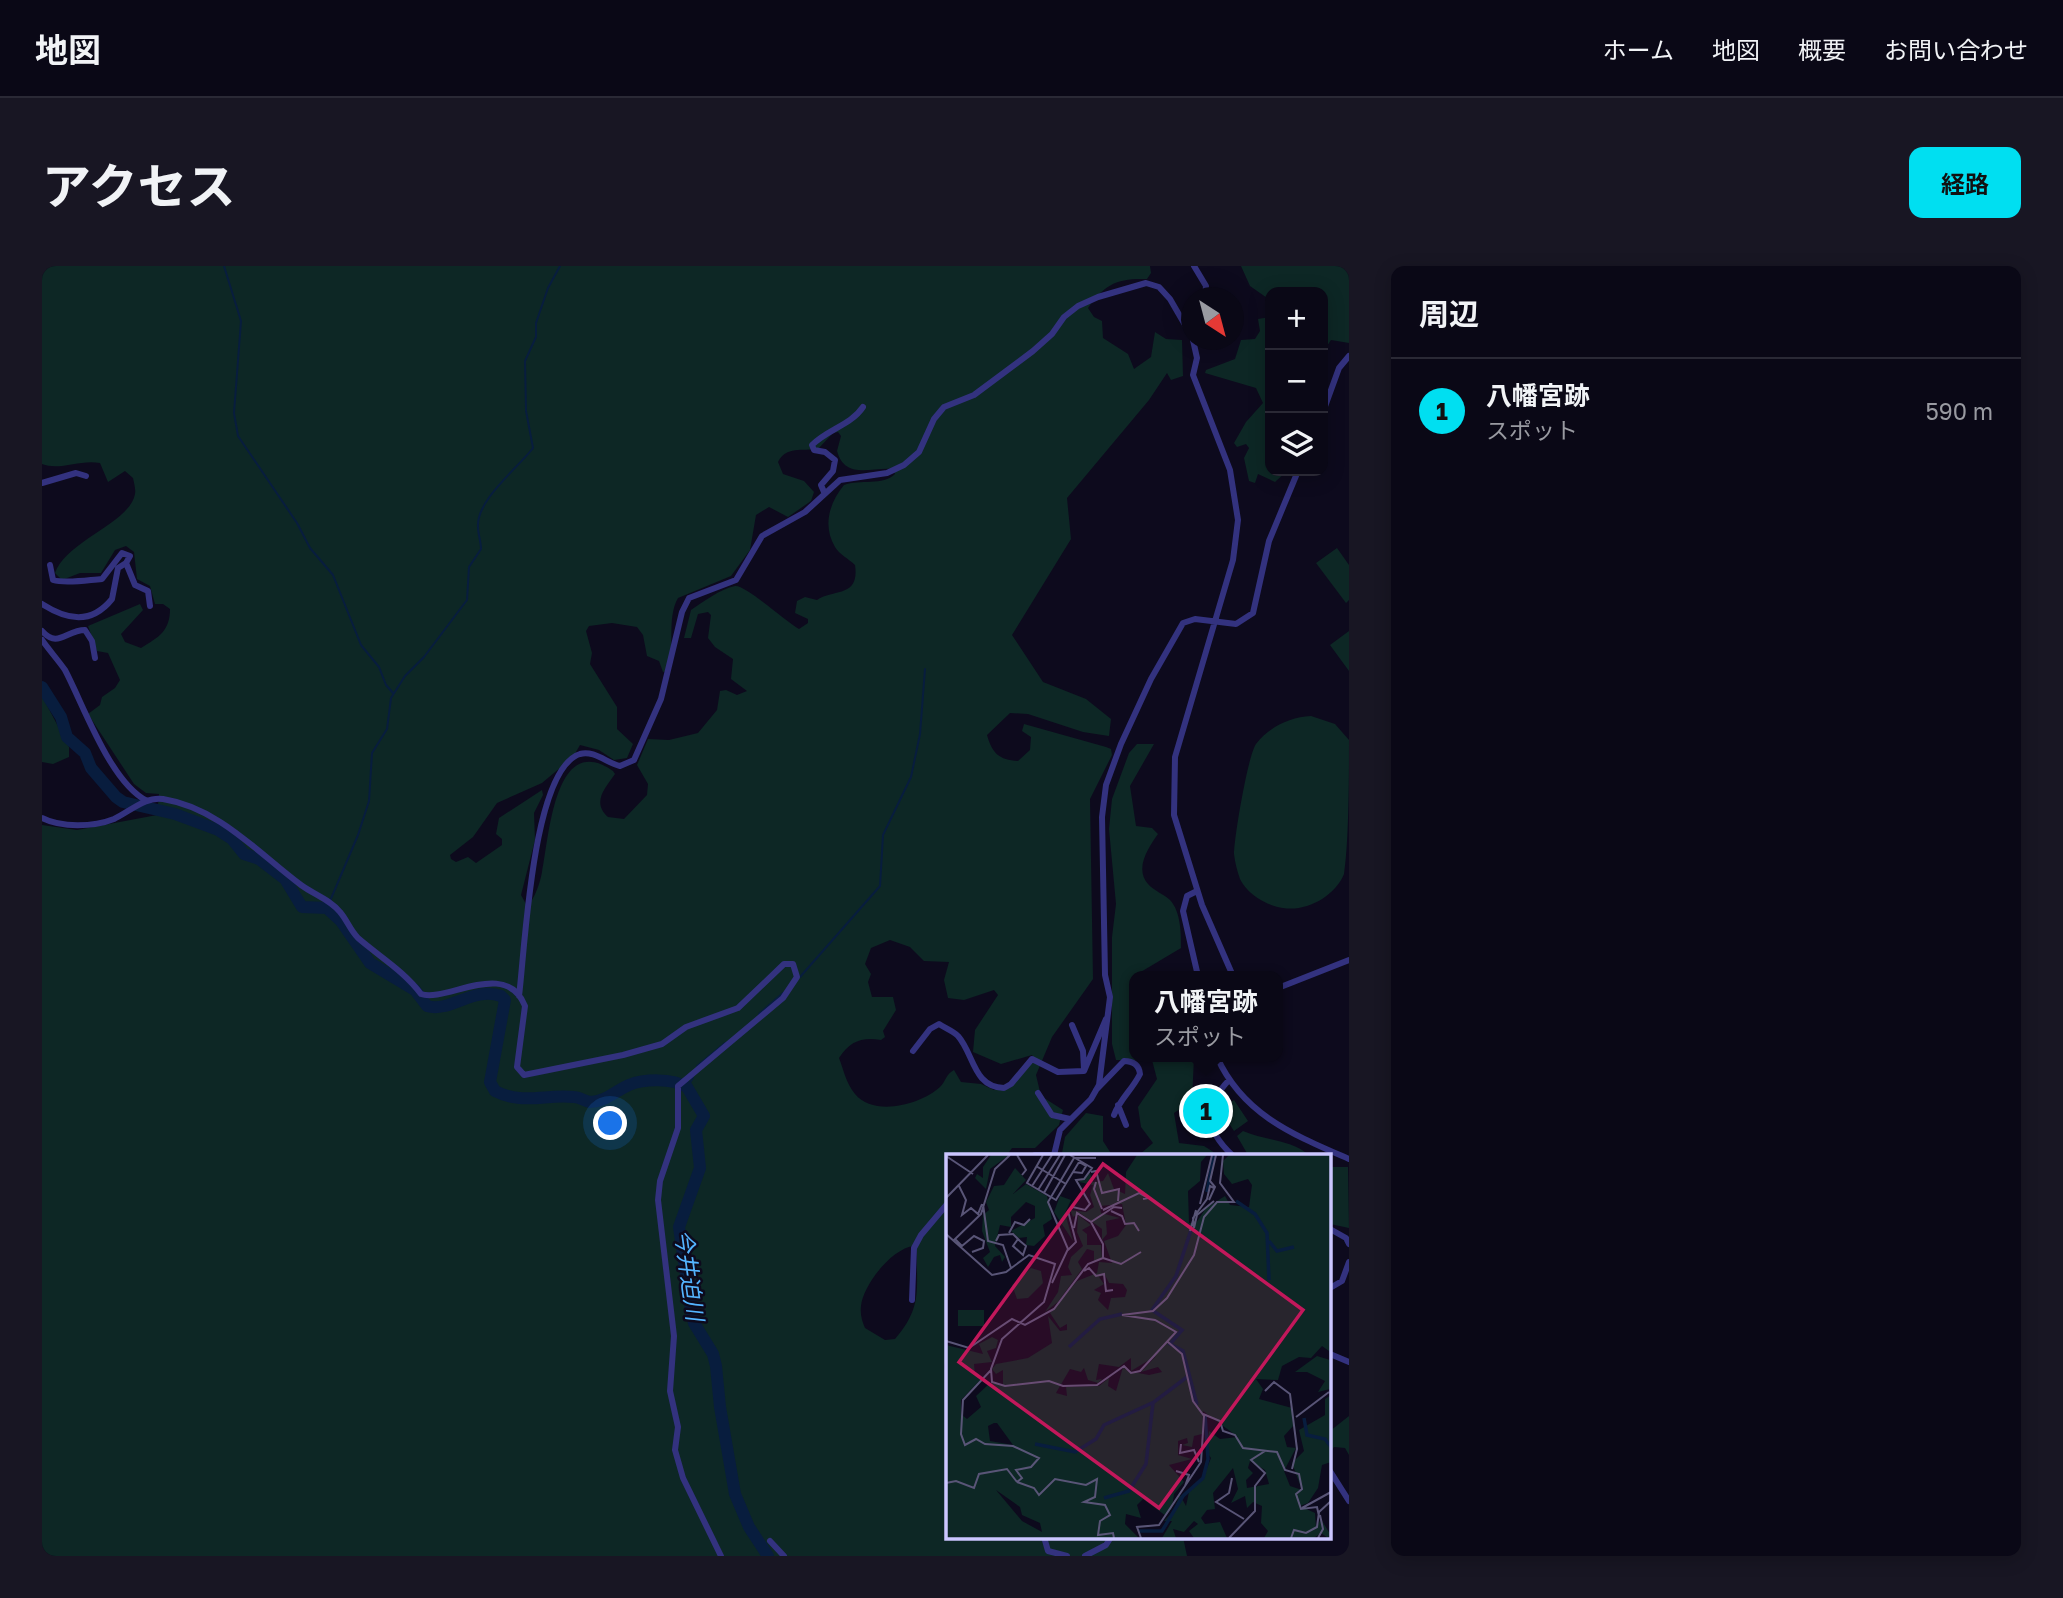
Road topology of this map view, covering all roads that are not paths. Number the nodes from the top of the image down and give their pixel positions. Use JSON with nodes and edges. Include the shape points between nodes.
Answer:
{"nodes":[{"id":1,"x":1194,"y":266,"type":"edge"},
{"id":2,"x":1206,"y":287,"type":"edge"},
{"id":3,"x":1181,"y":318,"type":"edge"},
{"id":4,"x":1195,"y":350,"type":"edge"},
{"id":5,"x":1349,"y":356,"type":"edge"},
{"id":6,"x":1328,"y":398,"type":"edge"},
{"id":7,"x":863,"y":407,"type":"dead end"},
{"id":8,"x":86,"y":476,"type":"dead end"},
{"id":9,"x":1296,"y":476,"type":"edge"},
{"id":10,"x":42,"y":483,"type":"edge"},
{"id":11,"x":824,"y":492,"type":"junction"},
{"id":12,"x":126,"y":563,"type":"junction"},
{"id":13,"x":50,"y":565,"type":"dead end"},
{"id":14,"x":42,"y":604,"type":"edge"},
{"id":15,"x":150,"y":606,"type":"dead end"},
{"id":16,"x":1216,"y":621,"type":"junction"},
{"id":17,"x":42,"y":631,"type":"edge"},
{"id":18,"x":42,"y":640,"type":"edge"},
{"id":19,"x":95,"y":658,"type":"dead end"},
{"id":20,"x":147,"y":800,"type":"junction"},
{"id":21,"x":42,"y":818,"type":"edge"},
{"id":22,"x":1197,"y":891,"type":"junction"},
{"id":23,"x":1349,"y":960,"type":"edge"},
{"id":24,"x":1197,"y":971,"type":"edge"},
{"id":25,"x":1231,"y":971,"type":"edge"},
{"id":26,"x":1283,"y":986,"type":"edge"},
{"id":27,"x":519,"y":996,"type":"junction"},
{"id":28,"x":1108,"y":1014,"type":"junction"},
{"id":29,"x":1072,"y":1025,"type":"dead end"},
{"id":30,"x":914,"y":1051,"type":"dead end"},
{"id":31,"x":1220,"y":1062,"type":"edge"},
{"id":32,"x":1084,"y":1071,"type":"junction"},
{"id":33,"x":1229,"y":1080,"type":"junction"},
{"id":34,"x":1096,"y":1090,"type":"junction"},
{"id":35,"x":1038,"y":1093,"type":"dead end"},
{"id":36,"x":1117,"y":1104,"type":"junction"},
{"id":37,"x":1114,"y":1115,"type":"dead end"},
{"id":38,"x":1070,"y":1119,"type":"junction"},
{"id":39,"x":1126,"y":1125,"type":"dead end"},
{"id":40,"x":1054,"y":1154,"type":"edge"},
{"id":41,"x":1231,"y":1154,"type":"edge"},
{"id":42,"x":1349,"y":1159,"type":"edge"},
{"id":43,"x":946,"y":1205,"type":"edge"},
{"id":44,"x":1332,"y":1230,"type":"edge"},
{"id":45,"x":1349,"y":1244,"type":"edge"},
{"id":46,"x":1349,"y":1262,"type":"edge"},
{"id":47,"x":1332,"y":1288,"type":"edge"},
{"id":48,"x":912,"y":1300,"type":"dead end"},
{"id":49,"x":1332,"y":1355,"type":"edge"},
{"id":50,"x":1349,"y":1362,"type":"edge"},
{"id":51,"x":1332,"y":1474,"type":"edge"},
{"id":52,"x":1349,"y":1501,"type":"edge"},
{"id":53,"x":1044,"y":1538,"type":"edge"},
{"id":54,"x":1110,"y":1538,"type":"edge"},
{"id":55,"x":770,"y":1541,"type":"dead end"},
{"id":56,"x":721,"y":1556,"type":"edge"},
{"id":57,"x":784,"y":1556,"type":"edge"},
{"id":58,"x":1067,"y":1556,"type":"edge"},
{"id":59,"x":1085,"y":1556,"type":"edge"}],
"edges":[{"from":1,"to":2,"type":"street"},
{"from":3,"to":11,"type":"street","via":[[1158,287],[1146,283],[1098,297],[1064,317],[1044,342],[977,393],[944,407],[919,452],[904,466],[840,480]]},
{"from":4,"to":16,"type":"street","via":[[1193,375],[1237,498],[1233,561]]},
{"from":5,"to":6,"type":"street","via":[[1339,368]]},
{"from":7,"to":11,"type":"street","via":[[853,419],[812,445],[835,460],[833,471],[821,485]]},
{"from":8,"to":10,"type":"street","via":[[75,472]]},
{"from":9,"to":16,"type":"street","via":[[1269,541],[1253,613],[1236,624]]},
{"from":11,"to":27,"type":"street","via":[[806,512],[756,541],[736,580],[689,598],[661,699],[634,760],[620,766],[580,754],[554,779],[542,819]]},
{"from":12,"to":13,"type":"street","via":[[130,556],[122,553],[102,579],[67,584],[53,580]]},
{"from":12,"to":14,"type":"street","via":[[118,568],[112,599],[95,613],[64,617]]},
{"from":12,"to":15,"type":"street","via":[[135,585],[148,591]]},
{"from":16,"to":22,"type":"street","via":[[1180,736],[1174,776],[1174,815]]},
{"from":16,"to":28,"type":"street","via":[[1189,620],[1178,629],[1121,744],[1106,785],[1102,817]]},
{"from":17,"to":19,"type":"street","via":[[57,640],[85,631]]},
{"from":18,"to":20,"type":"street","via":[[64,670],[122,779],[134,794]]},
{"from":20,"to":21,"type":"street","via":[[104,822],[72,825]]},
{"from":20,"to":27,"type":"street","via":[[161,798],[215,818],[334,907],[353,933],[407,976],[421,994],[476,984],[499,986]]},
{"from":22,"to":24,"type":"street","via":[[1187,896],[1183,911]]},
{"from":22,"to":25,"type":"street"},
{"from":23,"to":26,"type":"street"},
{"from":27,"to":56,"type":"street","via":[[526,1006],[526,1020],[517,1067],[530,1076],[552,1067],[662,1044],[707,1018],[738,1008],[784,964],[790,962],[798,972],[783,998],[678,1086],[678,1128],[660,1181],[658,1200],[674,1336],[670,1391],[678,1427],[675,1450],[683,1478]]},
{"from":28,"to":32,"type":"street"},
{"from":28,"to":34,"type":"street"},
{"from":29,"to":32,"type":"street","via":[[1083,1051]]},
{"from":30,"to":32,"type":"street","via":[[939,1024],[958,1036],[973,1066],[995,1087],[1011,1084],[1032,1059],[1058,1072]]},
{"from":31,"to":33,"type":"street"},
{"from":33,"to":41,"type":"street","via":[[1214,1100],[1210,1120],[1220,1143]]},
{"from":33,"to":42,"type":"street","via":[[1266,1119]]},
{"from":34,"to":36,"type":"street","via":[[1124,1061],[1134,1063],[1140,1074]]},
{"from":34,"to":38,"type":"street"},
{"from":35,"to":38,"type":"street","via":[[1052,1115]]},
{"from":36,"to":37,"type":"street"},
{"from":36,"to":39,"type":"street"},
{"from":38,"to":40,"type":"street","via":[[1058,1134]]},
{"from":43,"to":48,"type":"street","via":[[914,1248]]},
{"from":44,"to":45,"type":"street"},
{"from":46,"to":47,"type":"street","via":[[1342,1281]]},
{"from":49,"to":50,"type":"street"},
{"from":51,"to":52,"type":"street"},
{"from":53,"to":58,"type":"street","via":[[1048,1551]]},
{"from":54,"to":59,"type":"street"},
{"from":55,"to":57,"type":"street"}]}
